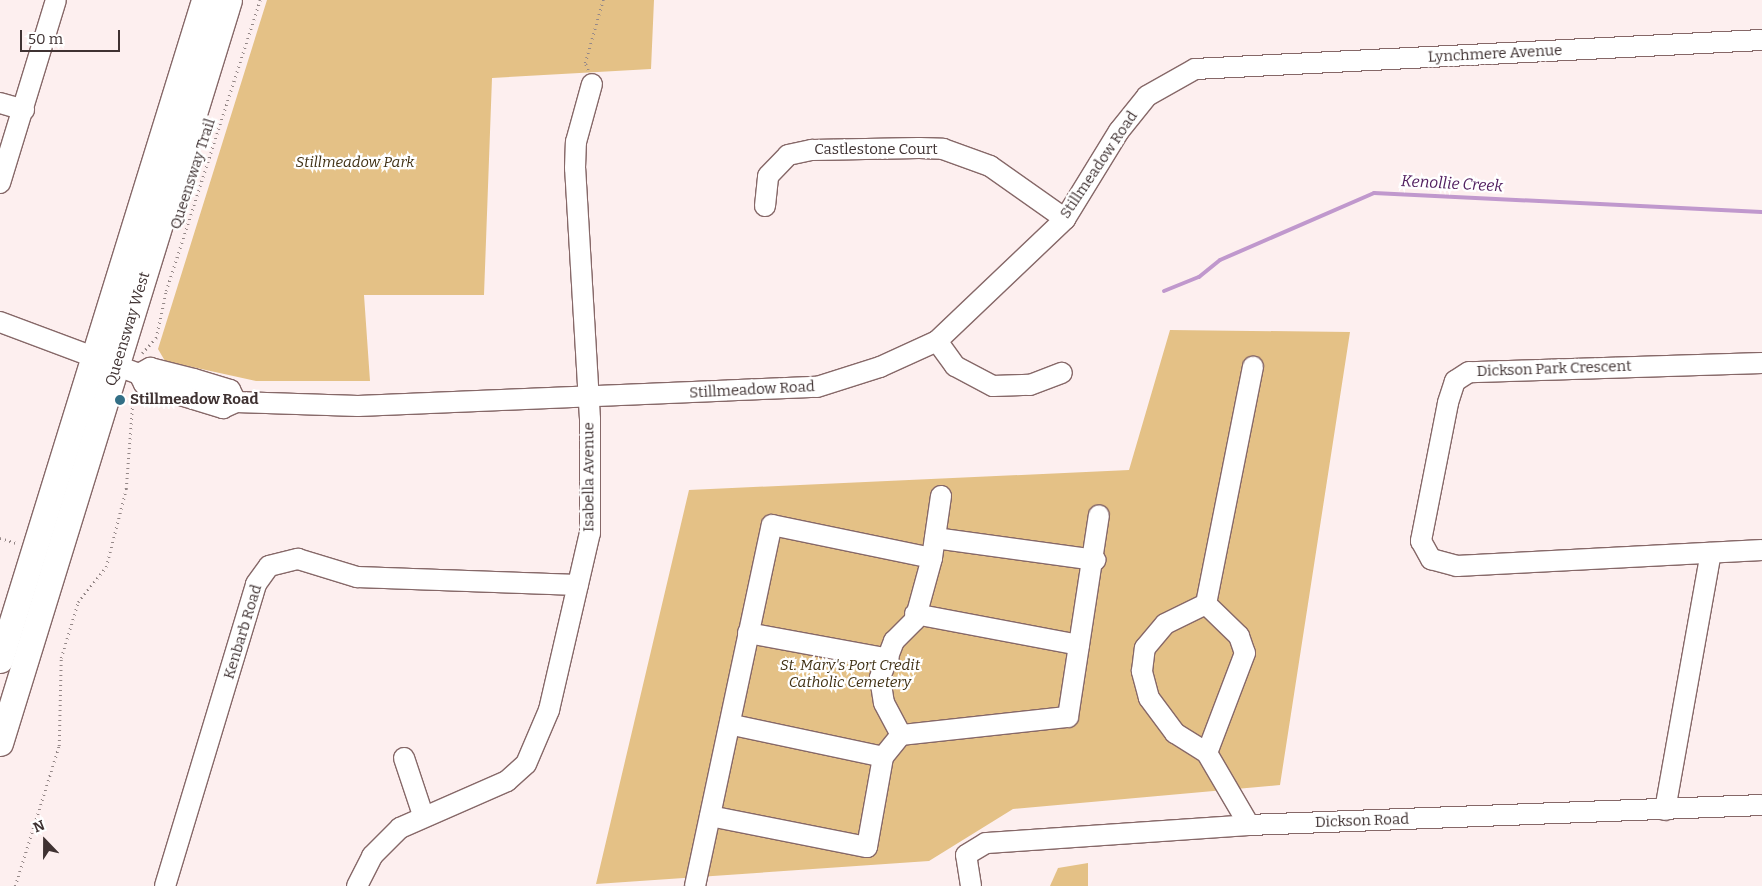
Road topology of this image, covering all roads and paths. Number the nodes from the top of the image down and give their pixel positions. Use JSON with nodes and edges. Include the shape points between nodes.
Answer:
{"nodes":[{"id":1,"x":56,"y":0,"type":"edge"},
{"id":2,"x":204,"y":0,"type":"edge"},
{"id":3,"x":229,"y":0,"type":"edge"},
{"id":4,"x":260,"y":0,"type":"edge"},
{"id":5,"x":602,"y":0,"type":"edge"},
{"id":6,"x":1762,"y":40,"type":"edge"},
{"id":7,"x":1228,"y":67,"type":"joint"},
{"id":8,"x":592,"y":84,"type":"joint"},
{"id":9,"x":0,"y":103,"type":"edge"},
{"id":10,"x":24,"y":110,"type":"junction"},
{"id":11,"x":0,"y":183,"type":"edge"},
{"id":12,"x":764,"y":206,"type":"dead end"},
{"id":13,"x":1065,"y":219,"type":"junction"},
{"id":14,"x":0,"y":322,"type":"edge"},
{"id":15,"x":937,"y":341,"type":"junction"},
{"id":16,"x":143,"y":350,"type":"dead end"},
{"id":17,"x":1762,"y":363,"type":"edge"},
{"id":18,"x":1253,"y":367,"type":"dead end"},
{"id":19,"x":120,"y":373,"type":"junction"},
{"id":20,"x":1062,"y":373,"type":"dead end"},
{"id":21,"x":587,"y":396,"type":"junction"},
{"id":22,"x":941,"y":496,"type":"dead end"},
{"id":23,"x":1099,"y":515,"type":"dead end"},
{"id":24,"x":0,"y":538,"type":"edge"},
{"id":25,"x":935,"y":538,"type":"junction"},
{"id":26,"x":20,"y":544,"type":"dead end"},
{"id":27,"x":1762,"y":550,"type":"edge"},
{"id":28,"x":1711,"y":553,"type":"junction"},
{"id":29,"x":932,"y":558,"type":"junction"},
{"id":30,"x":1094,"y":560,"type":"junction"},
{"id":31,"x":578,"y":585,"type":"junction"},
{"id":32,"x":1206,"y":604,"type":"junction"},
{"id":33,"x":915,"y":614,"type":"junction"},
{"id":34,"x":748,"y":633,"type":"junction"},
{"id":35,"x":1079,"y":645,"type":"junction"},
{"id":36,"x":889,"y":659,"type":"junction"},
{"id":37,"x":0,"y":660,"type":"edge"},
{"id":38,"x":733,"y":725,"type":"junction"},
{"id":39,"x":901,"y":735,"type":"junction"},
{"id":40,"x":0,"y":743,"type":"edge"},
{"id":41,"x":1207,"y":753,"type":"junction"},
{"id":42,"x":883,"y":757,"type":"junction"},
{"id":43,"x":404,"y":758,"type":"dead end"},
{"id":44,"x":1762,"y":805,"type":"edge"},
{"id":45,"x":1665,"y":810,"type":"junction"},
{"id":46,"x":423,"y":815,"type":"junction"},
{"id":47,"x":710,"y":816,"type":"junction"},
{"id":48,"x":1249,"y":825,"type":"junction"},
{"id":49,"x":15,"y":886,"type":"edge"},
{"id":50,"x":165,"y":886,"type":"edge"},
{"id":51,"x":357,"y":886,"type":"edge"},
{"id":52,"x":695,"y":886,"type":"edge"},
{"id":53,"x":971,"y":886,"type":"edge"}],
"edges":[{"from":1,"to":10,"type":"street"},
{"from":2,"to":19,"type":"main road","name":"Queensway West"},
{"from":3,"to":19,"type":"main road","name":"Queensway West"},
{"from":4,"to":16,"type":"path","name":"Queensway Trail","via":[[166,291],[156,338]]},
{"from":5,"to":8,"type":"path","via":[[585,63]]},
{"from":6,"to":7,"type":"street","name":"Lynchmere Avenue"},
{"from":7,"to":13,"type":"street","name":"Stillmeadow Road","via":[[1195,69],[1147,96],[1119,131]]},
{"from":8,"to":21,"type":"street","name":"Isabella Avenue","via":[[576,142],[575,168]]},
{"from":9,"to":10,"type":"street"},
{"from":10,"to":11,"type":"street"},
{"from":12,"to":13,"type":"street","name":"Castlestone Court","via":[[768,176],[788,155],[812,150],[943,149],[990,166]]},
{"from":13,"to":15,"type":"street","name":"Stillmeadow Road"},
{"from":14,"to":19,"type":"street","name":"Stillmeadow Road"},
{"from":15,"to":20,"type":"street","via":[[955,366],[993,386],[1030,386]]},
{"from":15,"to":21,"type":"street","name":"Stillmeadow Road","via":[[880,367],[817,388]]},
{"from":17,"to":28,"type":"street","name":"Dickson Park Crescent","via":[[1487,369],[1469,372],[1455,381],[1448,403],[1422,541],[1431,559],[1439,564]]},
{"from":18,"to":32,"type":"street"},
{"from":19,"to":21,"type":"street","name":"Stillmeadow Road","via":[[150,368],[230,390],[236,402],[358,406]]},
{"from":19,"to":37,"type":"main road","name":"Queensway West"},
{"from":19,"to":40,"type":"main road","name":"Queensway West"},
{"from":19,"to":49,"type":"path","via":[[135,399],[128,423],[126,489],[106,567],[78,602],[61,658],[59,746]]},
{"from":21,"to":31,"type":"street","name":"Isabella Avenue","via":[[590,533]]},
{"from":22,"to":25,"type":"street"},
{"from":23,"to":30,"type":"street"},
{"from":24,"to":26,"type":"path"},
{"from":25,"to":29,"type":"street"},
{"from":25,"to":30,"type":"street"},
{"from":27,"to":28,"type":"street","name":"Dickson Park Crescent"},
{"from":28,"to":45,"type":"street"},
{"from":29,"to":33,"type":"street"},
{"from":29,"to":34,"type":"street","via":[[772,525]]},
{"from":30,"to":35,"type":"street"},
{"from":31,"to":46,"type":"street","name":"Isabella Avenue","via":[[546,718],[526,764],[507,781]]},
{"from":31,"to":50,"type":"street","name":"Kenbarb Road","via":[[357,577],[298,559],[269,566],[256,584]]},
{"from":32,"to":41,"type":"street","via":[[1239,636],[1245,653]]},
{"from":32,"to":41,"type":"street","via":[[1165,624],[1145,648],[1142,671],[1149,698],[1175,732]]},
{"from":33,"to":35,"type":"street"},
{"from":33,"to":36,"type":"street","via":[[894,641]]},
{"from":34,"to":36,"type":"street"},
{"from":34,"to":38,"type":"street"},
{"from":35,"to":39,"type":"street","via":[[1068,717]]},
{"from":36,"to":39,"type":"street","via":[[880,678],[884,704]]},
{"from":38,"to":42,"type":"street"},
{"from":38,"to":47,"type":"street"},
{"from":39,"to":42,"type":"street"},
{"from":41,"to":48,"type":"street"},
{"from":42,"to":47,"type":"street","via":[[867,846]]},
{"from":43,"to":46,"type":"street"},
{"from":44,"to":45,"type":"street","name":"Dickson Road"},
{"from":45,"to":48,"type":"street","name":"Dickson Road"},
{"from":46,"to":51,"type":"street","name":"Isabella Avenue","via":[[383,841]]},
{"from":47,"to":52,"type":"street"},
{"from":48,"to":53,"type":"street","name":"Dickson Road","via":[[986,843],[966,855]]}]}
